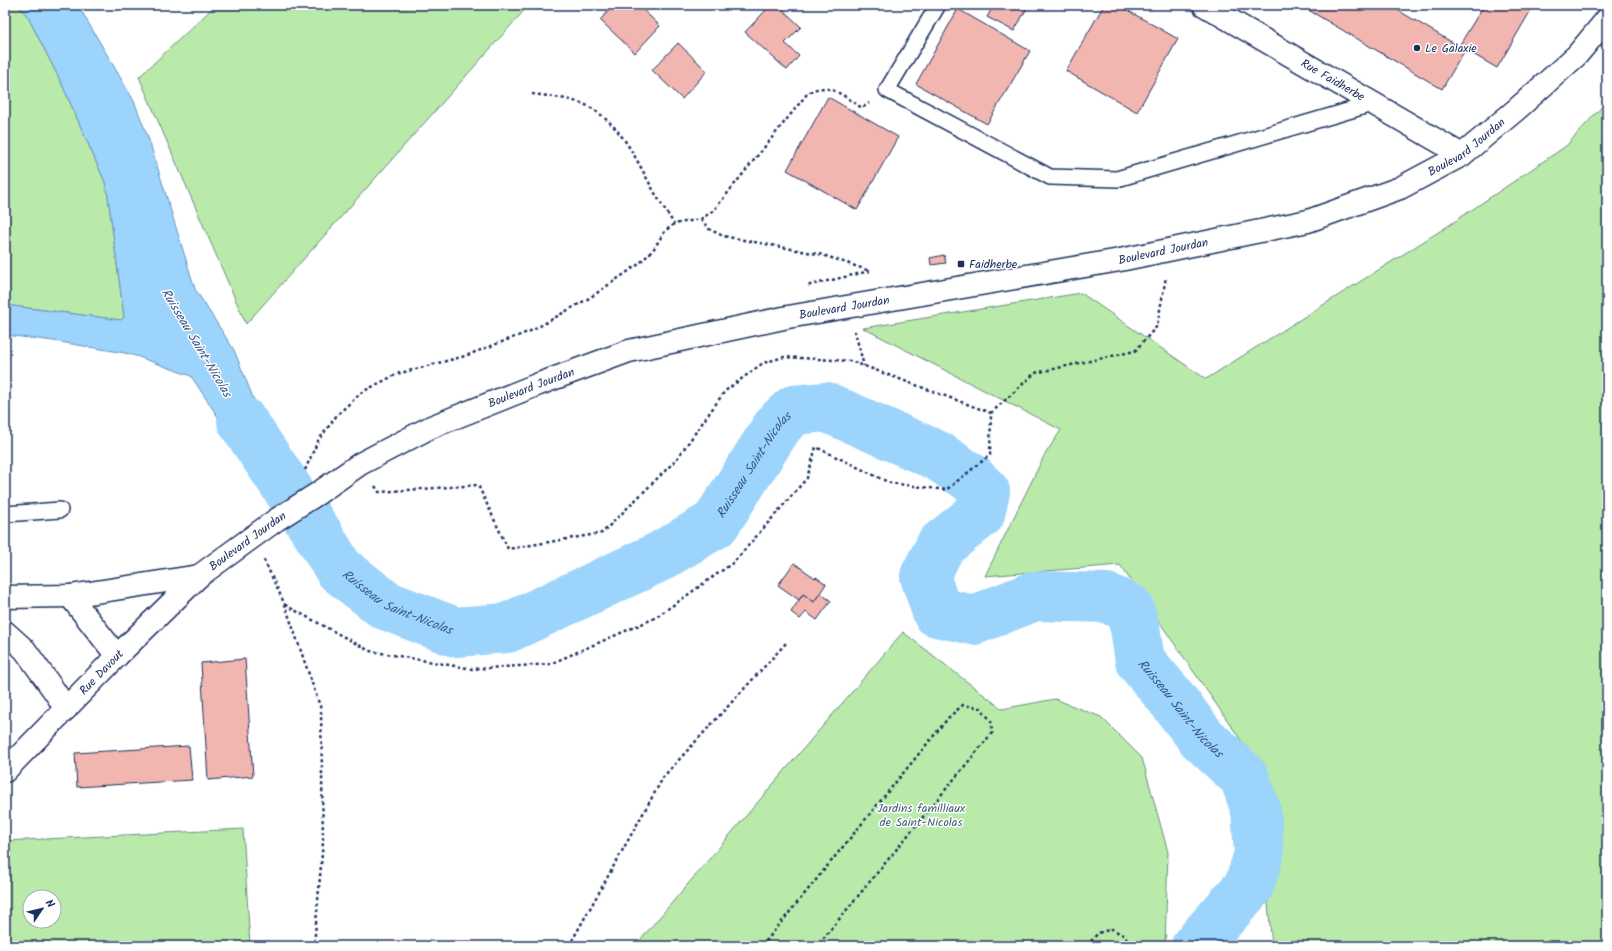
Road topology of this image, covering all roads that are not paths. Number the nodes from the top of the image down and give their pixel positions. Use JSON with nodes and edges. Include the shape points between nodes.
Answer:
{"nodes":[{"id":1,"x":938,"y":5,"type":"edge"},
{"id":2,"x":1204,"y":5,"type":"edge"},
{"id":3,"x":1607,"y":20,"type":"edge"},
{"id":4,"x":1375,"y":103,"type":"junction"},
{"id":5,"x":1462,"y":155,"type":"junction"},
{"id":6,"x":60,"y":510,"type":"dead end"},
{"id":7,"x":5,"y":514,"type":"edge"},
{"id":8,"x":200,"y":576,"type":"junction"},
{"id":9,"x":70,"y":596,"type":"junction"},
{"id":10,"x":5,"y":597,"type":"edge"},
{"id":11,"x":5,"y":632,"type":"edge"},
{"id":12,"x":117,"y":656,"type":"junction"},
{"id":13,"x":66,"y":709,"type":"junction"},
{"id":14,"x":5,"y":771,"type":"edge"}],
"edges":[{"from":1,"to":4,"type":"lane","via":[[887,90],[1050,176],[1117,179]]},
{"from":2,"to":4,"type":"street","name":"Rue Faidherbe"},
{"from":3,"to":5,"type":"street","name":"Boulevard Jourdan","via":[[1577,55]]},
{"from":4,"to":5,"type":"street","name":"Rue Faidherbe"},
{"from":5,"to":8,"type":"street","name":"Boulevard Jourdan","via":[[1400,188],[1308,221],[1120,260],[788,316],[629,351],[431,427],[360,464],[276,520]]},
{"from":6,"to":7,"type":"lane"},
{"from":8,"to":9,"type":"street","name":"Boulevard Jourdan"},
{"from":8,"to":12,"type":"street","name":"Rue Davout"},
{"from":9,"to":10,"type":"street","name":"Boulevard Jourdan"},
{"from":9,"to":12,"type":"street"},
{"from":11,"to":13,"type":"street","via":[[24,650]]},
{"from":12,"to":13,"type":"street","name":"Rue Davout"},
{"from":13,"to":14,"type":"street","name":"Rue Davout"}]}
